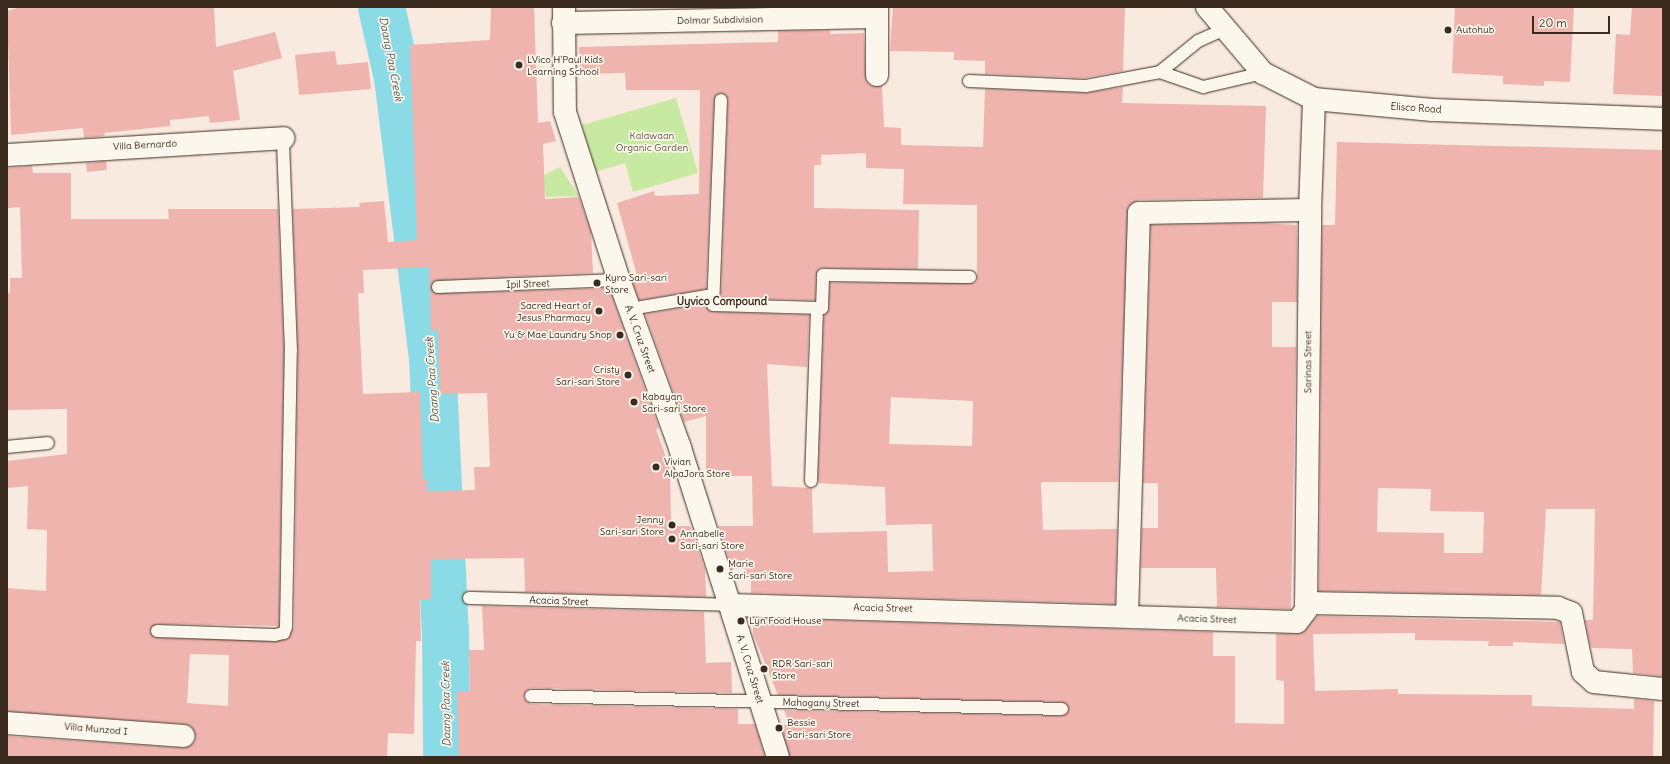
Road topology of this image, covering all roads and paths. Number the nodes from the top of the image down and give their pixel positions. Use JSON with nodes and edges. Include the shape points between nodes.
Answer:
{"nodes":[{"id":1,"x":1207,"y":7,"type":"edge"},
{"id":2,"x":877,"y":12,"type":"edge"},
{"id":3,"x":717,"y":14,"type":"edge"},
{"id":4,"x":564,"y":15,"type":"edge"},
{"id":5,"x":1223,"y":30,"type":"junction"},
{"id":6,"x":1160,"y":72,"type":"junction"},
{"id":7,"x":1264,"y":73,"type":"junction"},
{"id":8,"x":877,"y":75,"type":"dead end"},
{"id":9,"x":969,"y":81,"type":"dead end"},
{"id":10,"x":1314,"y":99,"type":"junction"},
{"id":11,"x":721,"y":100,"type":"dead end"},
{"id":12,"x":1663,"y":119,"type":"edge"},
{"id":13,"x":283,"y":138,"type":"joint"},
{"id":14,"x":7,"y":155,"type":"edge"},
{"id":15,"x":1310,"y":210,"type":"junction"},
{"id":16,"x":970,"y":277,"type":"dead end"},
{"id":17,"x":619,"y":280,"type":"junction"},
{"id":18,"x":438,"y":287,"type":"dead end"},
{"id":19,"x":713,"y":295,"type":"junction"},
{"id":20,"x":817,"y":308,"type":"junction"},
{"id":21,"x":630,"y":309,"type":"junction"},
{"id":22,"x":48,"y":443,"type":"dead end"},
{"id":23,"x":7,"y":447,"type":"edge"},
{"id":24,"x":811,"y":481,"type":"dead end"},
{"id":25,"x":469,"y":598,"type":"dead end"},
{"id":26,"x":1306,"y":602,"type":"junction"},
{"id":27,"x":730,"y":604,"type":"junction"},
{"id":28,"x":1127,"y":616,"type":"junction"},
{"id":29,"x":1297,"y":622,"type":"joint"},
{"id":30,"x":157,"y":631,"type":"dead end"},
{"id":31,"x":1663,"y":689,"type":"edge"},
{"id":32,"x":531,"y":696,"type":"dead end"},
{"id":33,"x":760,"y":701,"type":"junction"},
{"id":34,"x":1062,"y":709,"type":"dead end"},
{"id":35,"x":7,"y":723,"type":"edge"},
{"id":36,"x":184,"y":736,"type":"dead end"},
{"id":37,"x":778,"y":757,"type":"edge"}],
"edges":[{"from":1,"to":5,"type":"street","name":"Elisco Road"},
{"from":2,"to":3,"type":"street","name":"Dolmar Subdivision"},
{"from":2,"to":8,"type":"street"},
{"from":3,"to":4,"type":"street","name":"Dolmar Subdivision"},
{"from":4,"to":17,"type":"street","name":"A. V. Cruz Street","via":[[565,112]]},
{"from":5,"to":6,"type":"lane","via":[[1198,41]]},
{"from":5,"to":7,"type":"street","name":"Elisco Road"},
{"from":6,"to":7,"type":"lane","via":[[1203,87]]},
{"from":6,"to":9,"type":"lane","via":[[1086,86]]},
{"from":7,"to":10,"type":"street","name":"Elisco Road"},
{"from":10,"to":12,"type":"street","name":"Elisco Road","via":[[1432,110]]},
{"from":10,"to":15,"type":"street","name":"Sarinas Street"},
{"from":11,"to":19,"type":"lane"},
{"from":13,"to":14,"type":"street","name":"Villa Bernardo"},
{"from":13,"to":30,"type":"lane","via":[[290,351],[286,627],[284,633],[275,635]]},
{"from":15,"to":26,"type":"street","name":"Sarinas Street"},
{"from":15,"to":28,"type":"street","via":[[1139,214]]},
{"from":16,"to":20,"type":"lane","via":[[823,275],[822,308]]},
{"from":17,"to":18,"type":"lane","name":"Ipil Street"},
{"from":17,"to":21,"type":"street","name":"A. V. Cruz Street"},
{"from":19,"to":20,"type":"lane","via":[[713,305]]},
{"from":19,"to":21,"type":"lane"},
{"from":20,"to":24,"type":"lane"},
{"from":21,"to":27,"type":"street","name":"A. V. Cruz Street","via":[[680,448]]},
{"from":22,"to":23,"type":"lane"},
{"from":25,"to":27,"type":"lane","name":"Acacia Street"},
{"from":26,"to":29,"type":"street","name":"Sarinas Street","via":[[1306,610]]},
{"from":26,"to":31,"type":"street","via":[[1558,608],[1571,613],[1583,672],[1594,682]]},
{"from":27,"to":28,"type":"street","name":"Acacia Street"},
{"from":27,"to":33,"type":"street","name":"A. V. Cruz Street"},
{"from":28,"to":29,"type":"street","name":"Acacia Street"},
{"from":32,"to":33,"type":"lane","name":"Mahogany Street"},
{"from":33,"to":34,"type":"lane","name":"Mahogany Street"},
{"from":33,"to":37,"type":"street","name":"A. V. Cruz Street"},
{"from":35,"to":36,"type":"street","name":"Villa Munzod I"}]}
